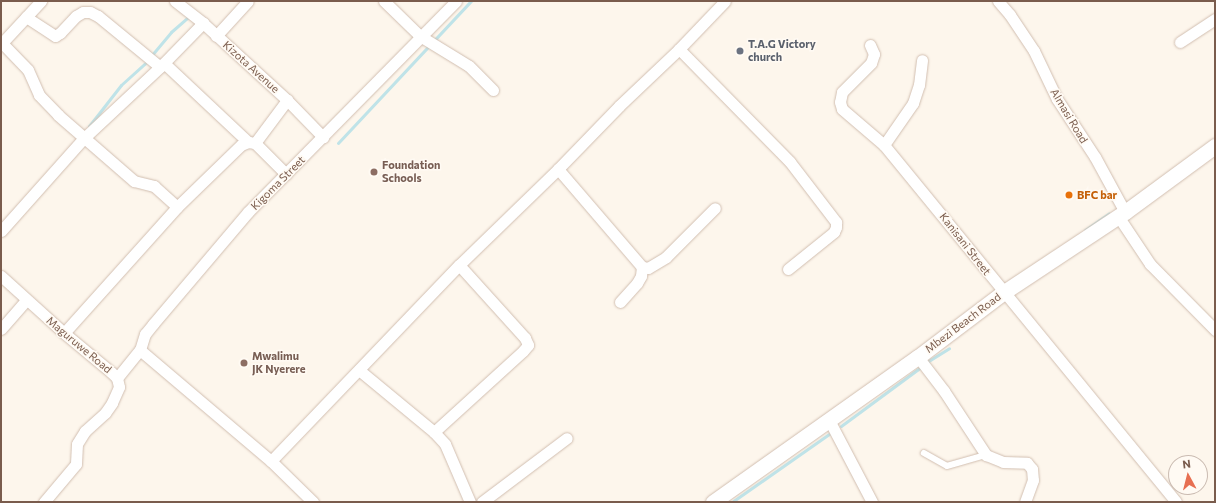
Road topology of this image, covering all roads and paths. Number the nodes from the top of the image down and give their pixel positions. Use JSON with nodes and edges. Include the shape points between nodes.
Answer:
{"nodes":[{"id":1,"x":175,"y":1,"type":"edge"},
{"id":2,"x":248,"y":1,"type":"edge"},
{"id":3,"x":384,"y":1,"type":"edge"},
{"id":4,"x":456,"y":1,"type":"edge"},
{"id":5,"x":725,"y":1,"type":"edge"},
{"id":6,"x":998,"y":1,"type":"edge"},
{"id":7,"x":36,"y":2,"type":"edge"},
{"id":8,"x":26,"y":17,"type":"junction"},
{"id":9,"x":1215,"y":19,"type":"edge"},
{"id":10,"x":203,"y":23,"type":"junction"},
{"id":11,"x":216,"y":36,"type":"junction"},
{"id":12,"x":420,"y":36,"type":"junction"},
{"id":13,"x":1180,"y":42,"type":"dead end"},
{"id":14,"x":1,"y":44,"type":"edge"},
{"id":15,"x":870,"y":44,"type":"dead end"},
{"id":16,"x":679,"y":49,"type":"junction"},
{"id":17,"x":922,"y":60,"type":"dead end"},
{"id":18,"x":162,"y":65,"type":"junction"},
{"id":19,"x":493,"y":90,"type":"dead end"},
{"id":20,"x":287,"y":100,"type":"junction"},
{"id":21,"x":84,"y":138,"type":"junction"},
{"id":22,"x":323,"y":138,"type":"junction"},
{"id":23,"x":252,"y":142,"type":"junction"},
{"id":24,"x":884,"y":145,"type":"junction"},
{"id":25,"x":1215,"y":146,"type":"edge"},
{"id":26,"x":558,"y":169,"type":"junction"},
{"id":27,"x":286,"y":174,"type":"junction"},
{"id":28,"x":177,"y":207,"type":"junction"},
{"id":29,"x":715,"y":208,"type":"dead end"},
{"id":30,"x":1121,"y":214,"type":"junction"},
{"id":31,"x":1,"y":231,"type":"edge"},
{"id":32,"x":459,"y":265,"type":"junction"},
{"id":33,"x":642,"y":267,"type":"junction"},
{"id":34,"x":788,"y":269,"type":"dead end"},
{"id":35,"x":1,"y":276,"type":"edge"},
{"id":36,"x":1004,"y":292,"type":"junction"},
{"id":37,"x":26,"y":300,"type":"junction"},
{"id":38,"x":620,"y":302,"type":"dead end"},
{"id":39,"x":1,"y":329,"type":"edge"},
{"id":40,"x":1215,"y":330,"type":"edge"},
{"id":41,"x":64,"y":333,"type":"junction"},
{"id":42,"x":140,"y":350,"type":"junction"},
{"id":43,"x":918,"y":357,"type":"junction"},
{"id":44,"x":359,"y":370,"type":"junction"},
{"id":45,"x":117,"y":378,"type":"junction"},
{"id":46,"x":829,"y":420,"type":"junction"},
{"id":47,"x":434,"y":432,"type":"junction"},
{"id":48,"x":567,"y":438,"type":"dead end"},
{"id":49,"x":924,"y":453,"type":"dead end"},
{"id":50,"x":986,"y":455,"type":"junction"},
{"id":51,"x":271,"y":461,"type":"junction"},
{"id":52,"x":44,"y":502,"type":"edge"},
{"id":53,"x":313,"y":502,"type":"edge"},
{"id":54,"x":470,"y":502,"type":"edge"},
{"id":55,"x":482,"y":502,"type":"edge"},
{"id":56,"x":712,"y":502,"type":"edge"},
{"id":57,"x":872,"y":502,"type":"edge"},
{"id":58,"x":1025,"y":502,"type":"edge"},
{"id":59,"x":1176,"y":502,"type":"edge"}],
"edges":[{"from":1,"to":10,"type":"street","name":"Kizota Avenue"},
{"from":2,"to":11,"type":"street"},
{"from":3,"to":12,"type":"street"},
{"from":4,"to":12,"type":"street","name":"Kigoma Street"},
{"from":5,"to":16,"type":"street"},
{"from":6,"to":30,"type":"street","name":"Almasi Road","via":[[1034,51],[1057,99],[1095,157]]},
{"from":7,"to":8,"type":"street"},
{"from":8,"to":14,"type":"street"},
{"from":8,"to":18,"type":"street","via":[[55,36],[83,12],[90,12]]},
{"from":9,"to":13,"type":"street"},
{"from":10,"to":11,"type":"street","name":"Kizota Avenue"},
{"from":10,"to":18,"type":"street"},
{"from":11,"to":20,"type":"street","name":"Kizota Avenue"},
{"from":12,"to":19,"type":"street","via":[[469,66]]},
{"from":12,"to":22,"type":"street","name":"Kigoma Street"},
{"from":14,"to":21,"type":"street","via":[[28,70],[46,104]]},
{"from":15,"to":24,"type":"street","name":"Kanisani Street","via":[[874,54],[871,63],[842,92],[840,102],[842,109]]},
{"from":16,"to":26,"type":"street"},
{"from":16,"to":34,"type":"street","via":[[790,162],[836,222],[834,232]]},
{"from":17,"to":24,"type":"street","via":[[919,85],[913,103]]},
{"from":18,"to":21,"type":"street"},
{"from":18,"to":23,"type":"street"},
{"from":20,"to":22,"type":"street","name":"Kizota Avenue"},
{"from":20,"to":23,"type":"street"},
{"from":21,"to":28,"type":"street","via":[[134,181],[154,186]]},
{"from":21,"to":31,"type":"street"},
{"from":22,"to":27,"type":"street","name":"Kigoma Street"},
{"from":23,"to":27,"type":"street"},
{"from":23,"to":28,"type":"street","via":[[241,145]]},
{"from":24,"to":36,"type":"street","name":"Kanisani Street"},
{"from":25,"to":30,"type":"main road","name":"Mbezi Beach Road"},
{"from":26,"to":32,"type":"street"},
{"from":26,"to":33,"type":"street"},
{"from":27,"to":42,"type":"street","name":"Kigoma Street","via":[[248,212],[152,324],[145,334]]},
{"from":28,"to":41,"type":"street"},
{"from":29,"to":33,"type":"street","via":[[666,257],[648,268]]},
{"from":30,"to":36,"type":"main road","name":"Mbezi Beach Road"},
{"from":30,"to":40,"type":"street","name":"Almasi Road","via":[[1150,264]]},
{"from":32,"to":44,"type":"street"},
{"from":32,"to":47,"type":"street","via":[[525,338],[528,345]]},
{"from":33,"to":38,"type":"street","via":[[637,283]]},
{"from":35,"to":37,"type":"street","name":"Maguruwe Road"},
{"from":36,"to":43,"type":"main road","name":"Mbezi Beach Road"},
{"from":36,"to":59,"type":"street","name":"Kanisani Street"},
{"from":37,"to":39,"type":"street"},
{"from":37,"to":41,"type":"street","name":"Maguruwe Road"},
{"from":41,"to":45,"type":"street","name":"Maguruwe Road"},
{"from":42,"to":45,"type":"street","name":"Kigoma Street"},
{"from":42,"to":51,"type":"street"},
{"from":43,"to":46,"type":"main road","name":"Mbezi Beach Road"},
{"from":43,"to":50,"type":"street"},
{"from":44,"to":47,"type":"street"},
{"from":44,"to":51,"type":"street"},
{"from":45,"to":52,"type":"street","name":"Maguruwe Road","via":[[119,387],[112,403],[85,431],[77,444],[76,464]]},
{"from":46,"to":56,"type":"main road","name":"Mbezi Beach Road"},
{"from":46,"to":57,"type":"street"},
{"from":47,"to":54,"type":"street","via":[[445,444]]},
{"from":48,"to":55,"type":"street"},
{"from":49,"to":50,"type":"lane","via":[[947,466]]},
{"from":50,"to":58,"type":"street","via":[[1003,462],[1027,463],[1032,469],[1033,480]]},
{"from":51,"to":53,"type":"street"}]}
